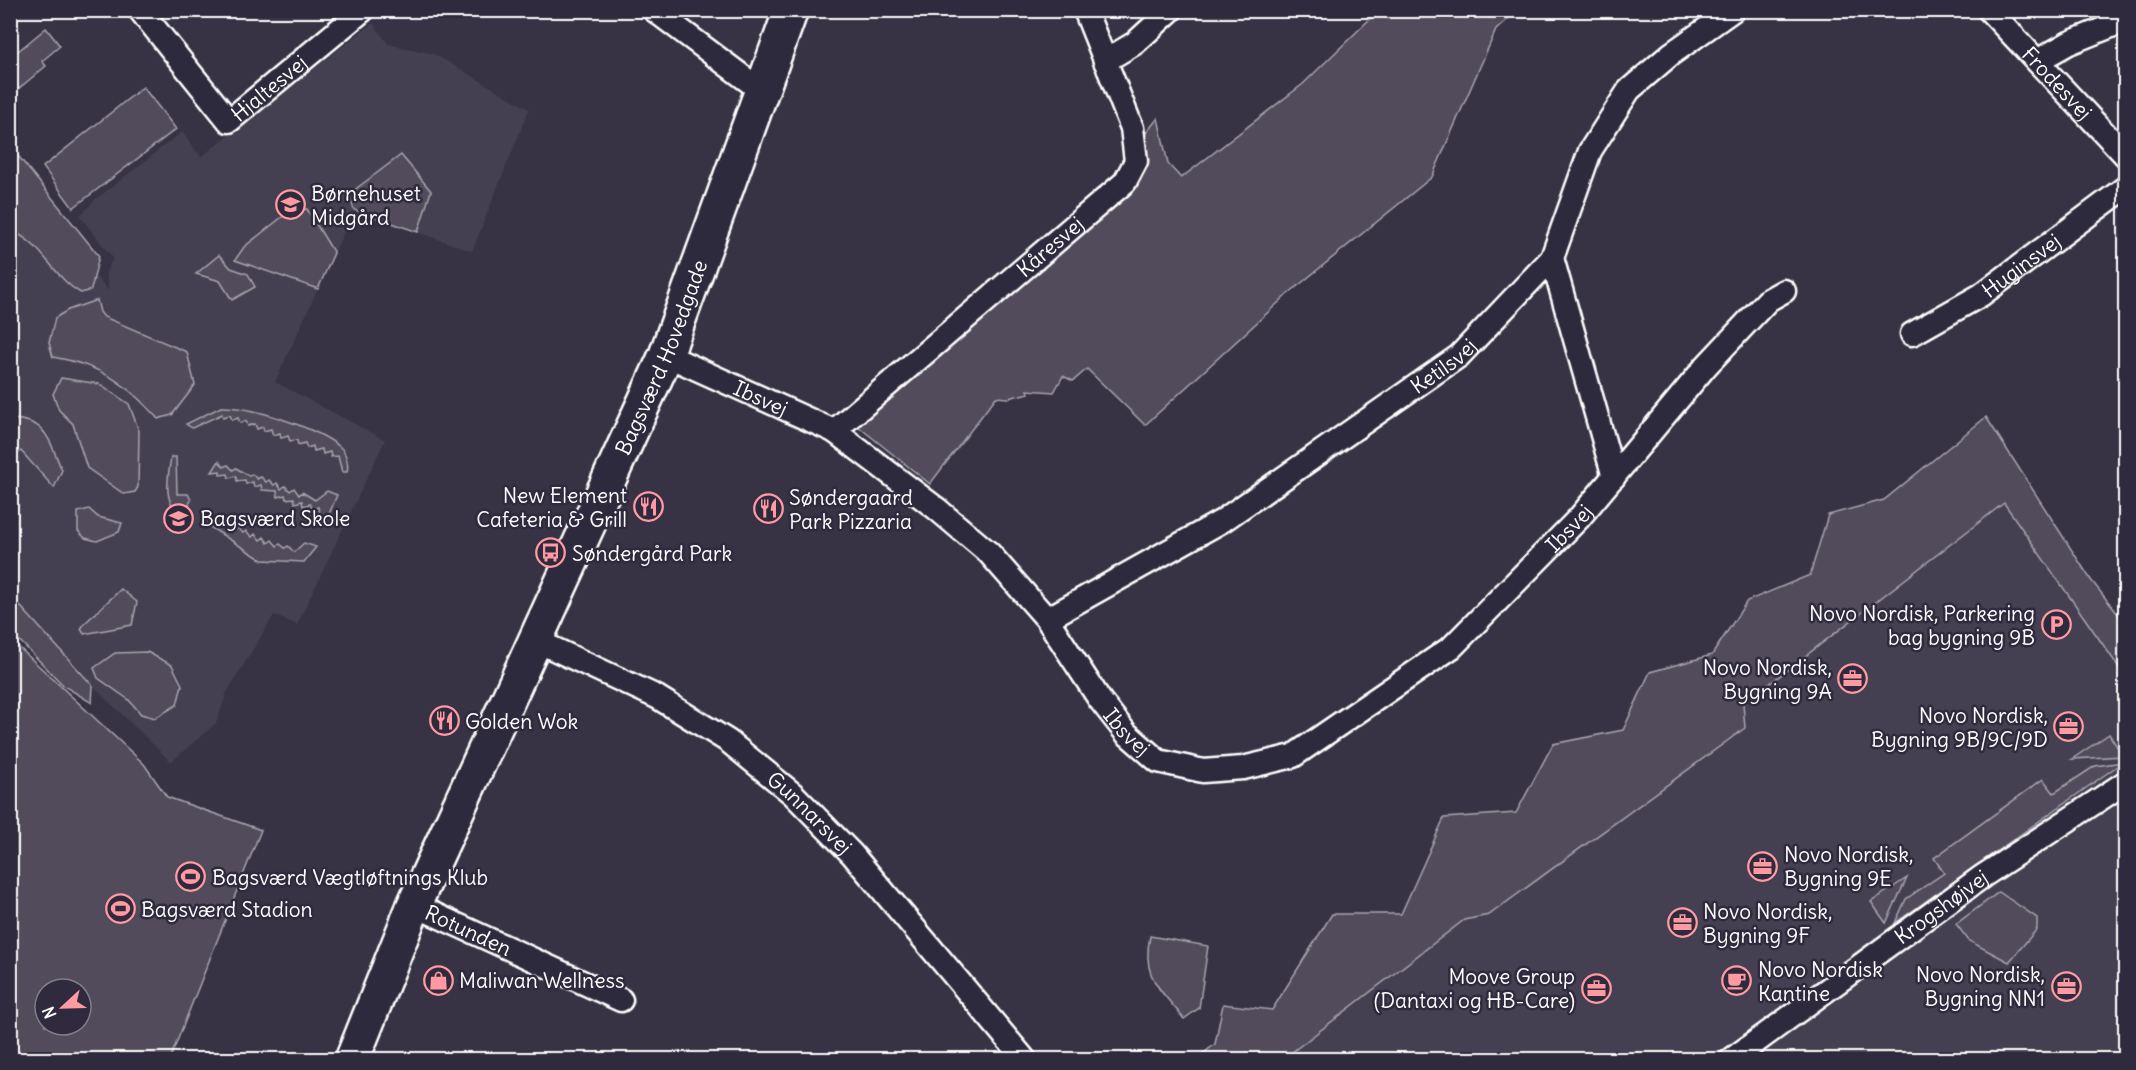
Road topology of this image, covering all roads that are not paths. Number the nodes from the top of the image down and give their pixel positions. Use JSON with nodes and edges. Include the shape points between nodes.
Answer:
{"nodes":[{"id":1,"x":140,"y":10,"type":"edge"},
{"id":2,"x":363,"y":10,"type":"edge"},
{"id":3,"x":654,"y":10,"type":"edge"},
{"id":4,"x":790,"y":10,"type":"edge"},
{"id":5,"x":1085,"y":10,"type":"edge"},
{"id":6,"x":1171,"y":10,"type":"edge"},
{"id":7,"x":1733,"y":10,"type":"edge"},
{"id":8,"x":1989,"y":10,"type":"edge"},
{"id":9,"x":2126,"y":20,"type":"edge"},
{"id":10,"x":1104,"y":61,"type":"junction"},
{"id":11,"x":2037,"y":62,"type":"junction"},
{"id":12,"x":763,"y":92,"type":"junction"},
{"id":13,"x":2126,"y":156,"type":"edge"},
{"id":14,"x":2126,"y":187,"type":"edge"},
{"id":15,"x":1552,"y":258,"type":"junction"},
{"id":16,"x":1784,"y":291,"type":"dead end"},
{"id":17,"x":1911,"y":334,"type":"dead end"},
{"id":18,"x":666,"y":355,"type":"junction"},
{"id":19,"x":834,"y":431,"type":"junction"},
{"id":20,"x":1614,"y":477,"type":"junction"},
{"id":21,"x":1047,"y":620,"type":"junction"},
{"id":22,"x":535,"y":640,"type":"junction"},
{"id":23,"x":2126,"y":782,"type":"edge"},
{"id":24,"x":414,"y":905,"type":"junction"},
{"id":25,"x":621,"y":1000,"type":"dead end"},
{"id":26,"x":352,"y":1059,"type":"edge"},
{"id":27,"x":1025,"y":1059,"type":"edge"},
{"id":28,"x":1731,"y":1059,"type":"edge"}],
"edges":[{"from":1,"to":2,"type":"street","name":"Hjaltesvej","via":[[229,121]]},
{"from":3,"to":12,"type":"street"},
{"from":4,"to":12,"type":"street","name":"Bagsværd Hovedgade"},
{"from":5,"to":10,"type":"street","name":"Kåresvej"},
{"from":6,"to":10,"type":"street","via":[[1135,43]]},
{"from":7,"to":15,"type":"street","name":"Ketilsvej","via":[[1629,90],[1590,151]]},
{"from":8,"to":11,"type":"street","name":"Frodesvej"},
{"from":9,"to":11,"type":"street","via":[[2069,43]]},
{"from":10,"to":19,"type":"street","name":"Kåresvej","via":[[1132,128],[1136,161],[1125,182]]},
{"from":11,"to":13,"type":"street","name":"Frodesvej"},
{"from":12,"to":18,"type":"street","name":"Bagsværd Hovedgade"},
{"from":14,"to":17,"type":"street","name":"Huginsvej","via":[[1981,295]]},
{"from":15,"to":20,"type":"street"},
{"from":15,"to":21,"type":"street","name":"Ketilsvej","via":[[1451,362],[1222,521]]},
{"from":16,"to":20,"type":"street","name":"Ibsvej","via":[[1768,300],[1706,366]]},
{"from":18,"to":19,"type":"street","name":"Ibsvej"},
{"from":18,"to":22,"type":"street","name":"Bagsværd Hovedgade"},
{"from":19,"to":21,"type":"street","name":"Ibsvej","via":[[989,553]]},
{"from":20,"to":21,"type":"street","name":"Ibsvej","via":[[1571,527],[1452,647],[1293,756],[1244,768],[1203,771],[1158,761],[1109,713]]},
{"from":22,"to":24,"type":"street","name":"Bagsværd Hovedgade"},
{"from":22,"to":27,"type":"street","name":"Gunnarsvej","via":[[657,697],[728,741],[793,794],[852,854]]},
{"from":23,"to":28,"type":"street","name":"Krogshøjvej","via":[[1983,876]]},
{"from":24,"to":25,"type":"street","name":"Rotunden"},
{"from":24,"to":26,"type":"street","name":"Bagsværd Hovedgade"}]}
